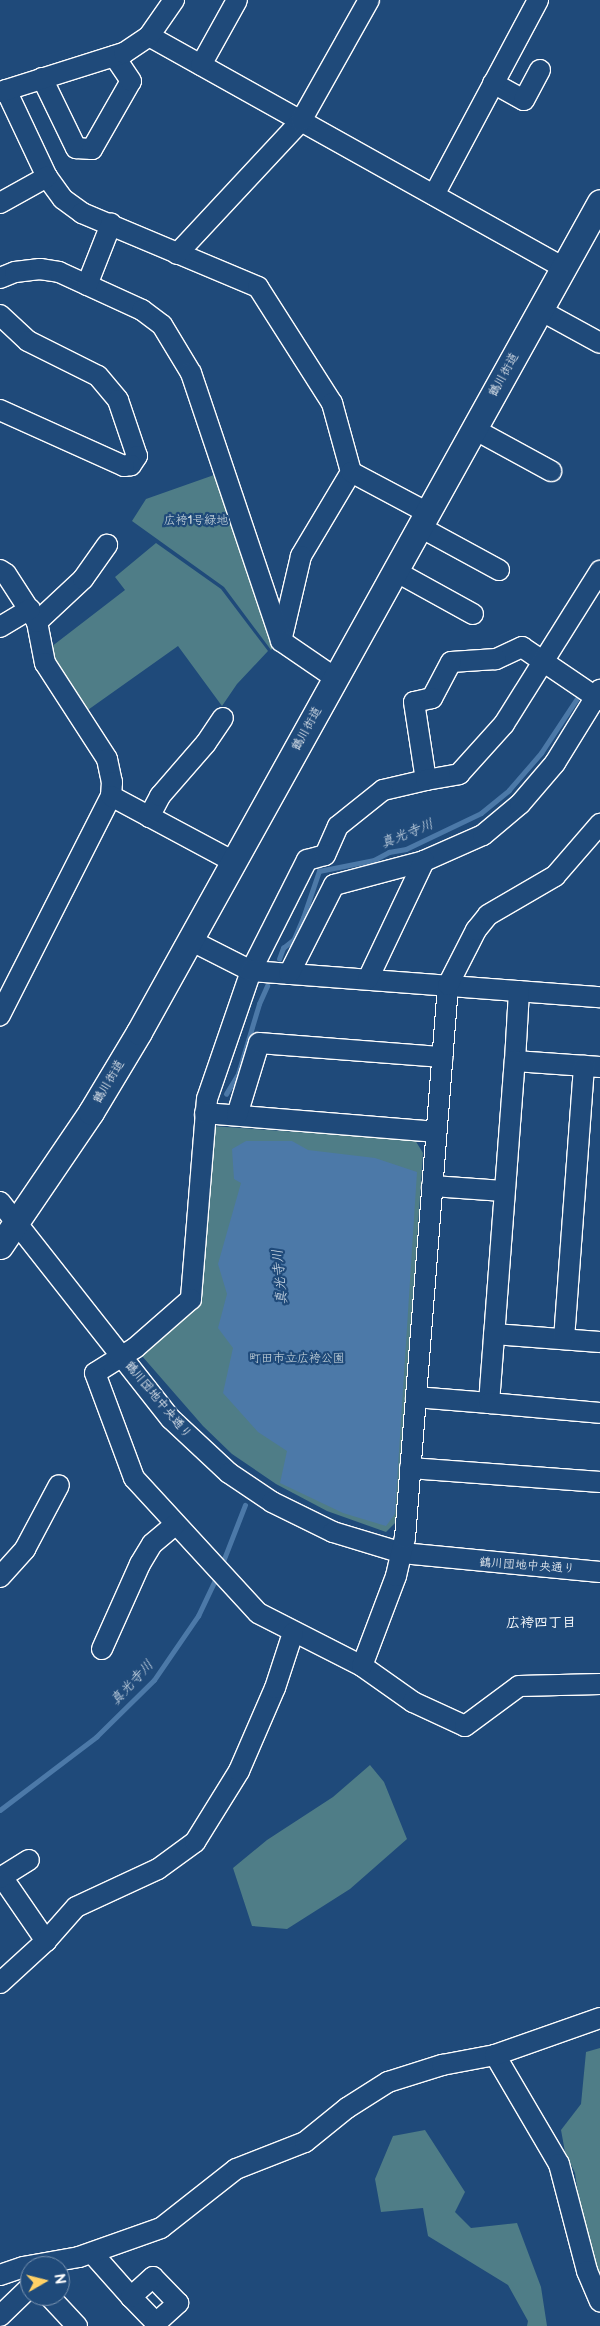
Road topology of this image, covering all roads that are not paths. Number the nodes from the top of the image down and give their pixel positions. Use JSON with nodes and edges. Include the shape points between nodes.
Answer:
{"nodes":[{"id":1,"x":174,"y":0,"type":"edge"},
{"id":2,"x":237,"y":0,"type":"edge"},
{"id":3,"x":369,"y":0,"type":"edge"},
{"id":4,"x":538,"y":0,"type":"edge"},
{"id":5,"x":149,"y":36,"type":"junction"},
{"id":6,"x":114,"y":56,"type":"junction"},
{"id":7,"x":201,"y":65,"type":"junction"},
{"id":8,"x":540,"y":70,"type":"dead end"},
{"id":9,"x":42,"y":78,"type":"junction"},
{"id":10,"x":493,"y":83,"type":"junction"},
{"id":11,"x":3,"y":91,"type":"edge"},
{"id":12,"x":301,"y":121,"type":"junction"},
{"id":13,"x":47,"y":177,"type":"junction"},
{"id":14,"x":434,"y":196,"type":"junction"},
{"id":15,"x":600,"y":202,"type":"edge"},
{"id":16,"x":0,"y":203,"type":"edge"},
{"id":17,"x":111,"y":224,"type":"junction"},
{"id":18,"x":178,"y":254,"type":"junction"},
{"id":19,"x":564,"y":268,"type":"junction"},
{"id":20,"x":0,"y":278,"type":"edge"},
{"id":21,"x":87,"y":285,"type":"junction"},
{"id":22,"x":540,"y":310,"type":"junction"},
{"id":23,"x":0,"y":315,"type":"edge"},
{"id":24,"x":600,"y":343,"type":"edge"},
{"id":25,"x":0,"y":410,"type":"edge"},
{"id":26,"x":474,"y":429,"type":"junction"},
{"id":27,"x":351,"y":472,"type":"junction"},
{"id":28,"x":551,"y":472,"type":"dead end"},
{"id":29,"x":424,"y":520,"type":"junction"},
{"id":30,"x":108,"y":545,"type":"dead end"},
{"id":31,"x":0,"y":570,"type":"edge"},
{"id":32,"x":499,"y":570,"type":"dead end"},
{"id":33,"x":395,"y":571,"type":"junction"},
{"id":34,"x":600,"y":572,"type":"edge"},
{"id":35,"x":469,"y":606,"type":"dead end"},
{"id":36,"x":34,"y":616,"type":"junction"},
{"id":37,"x":0,"y":627,"type":"edge"},
{"id":38,"x":282,"y":642,"type":"junction"},
{"id":39,"x":544,"y":662,"type":"junction"},
{"id":40,"x":335,"y":678,"type":"junction"},
{"id":41,"x":599,"y":696,"type":"edge"},
{"id":42,"x":223,"y":718,"type":"dead end"},
{"id":43,"x":426,"y":780,"type":"junction"},
{"id":44,"x":111,"y":796,"type":"junction"},
{"id":45,"x":149,"y":817,"type":"junction"},
{"id":46,"x":600,"y":824,"type":"edge"},
{"id":47,"x":424,"y":861,"type":"junction"},
{"id":48,"x":234,"y":862,"type":"junction"},
{"id":49,"x":190,"y":940,"type":"junction"},
{"id":50,"x":251,"y":971,"type":"junction"},
{"id":51,"x":289,"y":974,"type":"junction"},
{"id":52,"x":368,"y":979,"type":"junction"},
{"id":53,"x":448,"y":985,"type":"junction"},
{"id":54,"x":519,"y":991,"type":"junction"},
{"id":55,"x":600,"y":997,"type":"edge"},
{"id":56,"x":3,"y":1003,"type":"edge"},
{"id":57,"x":442,"y":1057,"type":"junction"},
{"id":58,"x":515,"y":1061,"type":"junction"},
{"id":59,"x":592,"y":1066,"type":"edge"},
{"id":60,"x":205,"y":1114,"type":"junction"},
{"id":61,"x":237,"y":1115,"type":"junction"},
{"id":62,"x":436,"y":1132,"type":"junction"},
{"id":63,"x":432,"y":1186,"type":"junction"},
{"id":64,"x":504,"y":1191,"type":"junction"},
{"id":65,"x":0,"y":1202,"type":"edge"},
{"id":66,"x":17,"y":1224,"type":"junction"},
{"id":67,"x":0,"y":1246,"type":"edge"},
{"id":68,"x":494,"y":1334,"type":"junction"},
{"id":69,"x":564,"y":1339,"type":"junction"},
{"id":70,"x":600,"y":1342,"type":"edge"},
{"id":71,"x":121,"y":1355,"type":"junction"},
{"id":72,"x":416,"y":1397,"type":"junction"},
{"id":73,"x":489,"y":1403,"type":"junction"},
{"id":74,"x":600,"y":1413,"type":"edge"},
{"id":75,"x":410,"y":1468,"type":"junction"},
{"id":76,"x":600,"y":1482,"type":"edge"},
{"id":77,"x":59,"y":1484,"type":"dead end"},
{"id":78,"x":175,"y":1525,"type":"junction"},
{"id":79,"x":402,"y":1553,"type":"junction"},
{"id":80,"x":600,"y":1572,"type":"edge"},
{"id":81,"x":0,"y":1577,"type":"edge"},
{"id":82,"x":293,"y":1633,"type":"junction"},
{"id":83,"x":102,"y":1649,"type":"dead end"},
{"id":84,"x":362,"y":1666,"type":"junction"},
{"id":85,"x":600,"y":1684,"type":"edge"},
{"id":86,"x":29,"y":1860,"type":"dead end"},
{"id":87,"x":1,"y":1878,"type":"edge"},
{"id":88,"x":46,"y":1941,"type":"junction"},
{"id":89,"x":0,"y":1982,"type":"edge"},
{"id":90,"x":600,"y":2018,"type":"edge"},
{"id":91,"x":494,"y":2056,"type":"junction"},
{"id":92,"x":92,"y":2253,"type":"junction"},
{"id":93,"x":70,"y":2259,"type":"edge"},
{"id":94,"x":20,"y":2272,"type":"edge"},
{"id":95,"x":0,"y":2275,"type":"edge"},
{"id":96,"x":20,"y":2297,"type":"edge"},
{"id":97,"x":131,"y":2297,"type":"dead end"},
{"id":98,"x":600,"y":2301,"type":"edge"},
{"id":99,"x":58,"y":2306,"type":"edge"},
{"id":100,"x":0,"y":2316,"type":"edge"},
{"id":101,"x":77,"y":2326,"type":"edge"}],
"edges":[{"from":1,"to":5,"type":"street"},
{"from":2,"to":7,"type":"street"},
{"from":3,"to":12,"type":"street"},
{"from":4,"to":10,"type":"street"},
{"from":5,"to":6,"type":"street"},
{"from":5,"to":7,"type":"street"},
{"from":6,"to":9,"type":"street"},
{"from":6,"to":9,"type":"street","via":[[131,82],[92,149],[76,148]]},
{"from":7,"to":12,"type":"street"},
{"from":8,"to":10,"type":"street","via":[[524,100]]},
{"from":9,"to":11,"type":"street"},
{"from":10,"to":14,"type":"street"},
{"from":11,"to":13,"type":"street"},
{"from":12,"to":14,"type":"street"},
{"from":12,"to":18,"type":"street"},
{"from":13,"to":16,"type":"street"},
{"from":13,"to":17,"type":"street","via":[[64,200],[82,213]]},
{"from":14,"to":19,"type":"street"},
{"from":15,"to":19,"type":"main road","name":"鶴川街道"},
{"from":17,"to":18,"type":"street"},
{"from":17,"to":21,"type":"street"},
{"from":18,"to":27,"type":"street","via":[[258,287],[332,403]]},
{"from":19,"to":22,"type":"main road","name":"鶴川街道"},
{"from":20,"to":21,"type":"street","via":[[40,269],[59,272]]},
{"from":21,"to":38,"type":"street","via":[[142,310],[162,325],[178,347],[191,373]]},
{"from":22,"to":24,"type":"street"},
{"from":22,"to":26,"type":"main road","name":"鶴川街道"},
{"from":23,"to":25,"type":"street","via":[[28,340],[98,376],[118,400],[137,456],[131,465],[124,466]]},
{"from":26,"to":28,"type":"street"},
{"from":26,"to":29,"type":"main road","name":"鶴川街道"},
{"from":27,"to":29,"type":"street"},
{"from":27,"to":38,"type":"street","via":[[301,556]]},
{"from":29,"to":32,"type":"street"},
{"from":29,"to":33,"type":"main road","name":"鶴川街道"},
{"from":30,"to":36,"type":"street","via":[[83,579]]},
{"from":31,"to":36,"type":"street"},
{"from":33,"to":35,"type":"street"},
{"from":33,"to":40,"type":"main road","name":"鶴川街道"},
{"from":34,"to":39,"type":"street"},
{"from":36,"to":37,"type":"street"},
{"from":36,"to":44,"type":"street","via":[[45,663],[106,758],[112,782]]},
{"from":38,"to":40,"type":"street"},
{"from":39,"to":41,"type":"street"},
{"from":39,"to":43,"type":"street","via":[[504,724],[459,774]]},
{"from":39,"to":43,"type":"street","via":[[522,646],[496,659],[451,662],[432,698],[414,702]]},
{"from":40,"to":48,"type":"main road","name":"鶴川街道"},
{"from":41,"to":47,"type":"street","via":[[555,763],[520,804],[483,835]]},
{"from":42,"to":45,"type":"street","via":[[160,796]]},
{"from":43,"to":50,"type":"street","via":[[383,790],[338,826],[325,855],[307,860]]},
{"from":44,"to":45,"type":"street"},
{"from":44,"to":56,"type":"street"},
{"from":45,"to":48,"type":"street"},
{"from":46,"to":53,"type":"street","via":[[555,876],[488,915],[476,930]]},
{"from":47,"to":51,"type":"street","via":[[334,885]]},
{"from":47,"to":52,"type":"street"},
{"from":48,"to":49,"type":"main road","name":"鶴川街道"},
{"from":49,"to":50,"type":"street"},
{"from":49,"to":66,"type":"main road","name":"鶴川街道","via":[[91,1112]]},
{"from":50,"to":51,"type":"street"},
{"from":50,"to":60,"type":"street","via":[[207,1099]]},
{"from":51,"to":52,"type":"street"},
{"from":52,"to":53,"type":"street"},
{"from":53,"to":54,"type":"street"},
{"from":53,"to":57,"type":"street"},
{"from":54,"to":55,"type":"street"},
{"from":54,"to":58,"type":"street"},
{"from":57,"to":61,"type":"street","via":[[259,1043]]},
{"from":57,"to":62,"type":"street"},
{"from":58,"to":59,"type":"street"},
{"from":58,"to":64,"type":"street"},
{"from":59,"to":69,"type":"street"},
{"from":60,"to":61,"type":"street"},
{"from":60,"to":71,"type":"street","via":[[191,1299],[135,1348]]},
{"from":61,"to":62,"type":"street"},
{"from":62,"to":63,"type":"street"},
{"from":63,"to":64,"type":"street"},
{"from":63,"to":72,"type":"street"},
{"from":64,"to":68,"type":"street"},
{"from":65,"to":66,"type":"street","name":"鶴川団地中央通り"},
{"from":66,"to":67,"type":"main road","name":"鶴川街道"},
{"from":66,"to":71,"type":"street","name":"鶴川団地中央通り"},
{"from":68,"to":69,"type":"street"},
{"from":68,"to":73,"type":"street"},
{"from":69,"to":70,"type":"street"},
{"from":71,"to":78,"type":"street","via":[[97,1369],[97,1381],[134,1478]]},
{"from":71,"to":79,"type":"street","name":"鶴川団地中央通り","via":[[190,1439],[249,1488],[332,1532]]},
{"from":72,"to":73,"type":"street"},
{"from":72,"to":75,"type":"street"},
{"from":73,"to":74,"type":"street"},
{"from":75,"to":76,"type":"street"},
{"from":75,"to":79,"type":"street"},
{"from":77,"to":81,"type":"street","via":[[24,1549]]},
{"from":78,"to":82,"type":"street","via":[[258,1612]]},
{"from":78,"to":83,"type":"street","via":[[152,1544],[140,1564]]},
{"from":79,"to":80,"type":"street","name":"鶴川団地中央通り"},
{"from":79,"to":84,"type":"street"},
{"from":82,"to":84,"type":"street"},
{"from":82,"to":88,"type":"street","via":[[275,1688],[239,1772],[195,1842],[158,1869],[82,1904]]},
{"from":84,"to":85,"type":"street","via":[[413,1702],[465,1726],[519,1686]]},
{"from":86,"to":87,"type":"street"},
{"from":87,"to":88,"type":"street"},
{"from":88,"to":89,"type":"street"},
{"from":90,"to":91,"type":"street"},
{"from":91,"to":92,"type":"street","via":[[442,2065],[388,2082],[347,2108],[305,2142],[236,2170],[162,2228]]},
{"from":91,"to":98,"type":"street","via":[[559,2164],[587,2271]]},
{"from":92,"to":93,"type":"street"},
{"from":92,"to":97,"type":"street"},
{"from":94,"to":95,"type":"street"},
{"from":96,"to":100,"type":"street"},
{"from":99,"to":101,"type":"street"}]}
